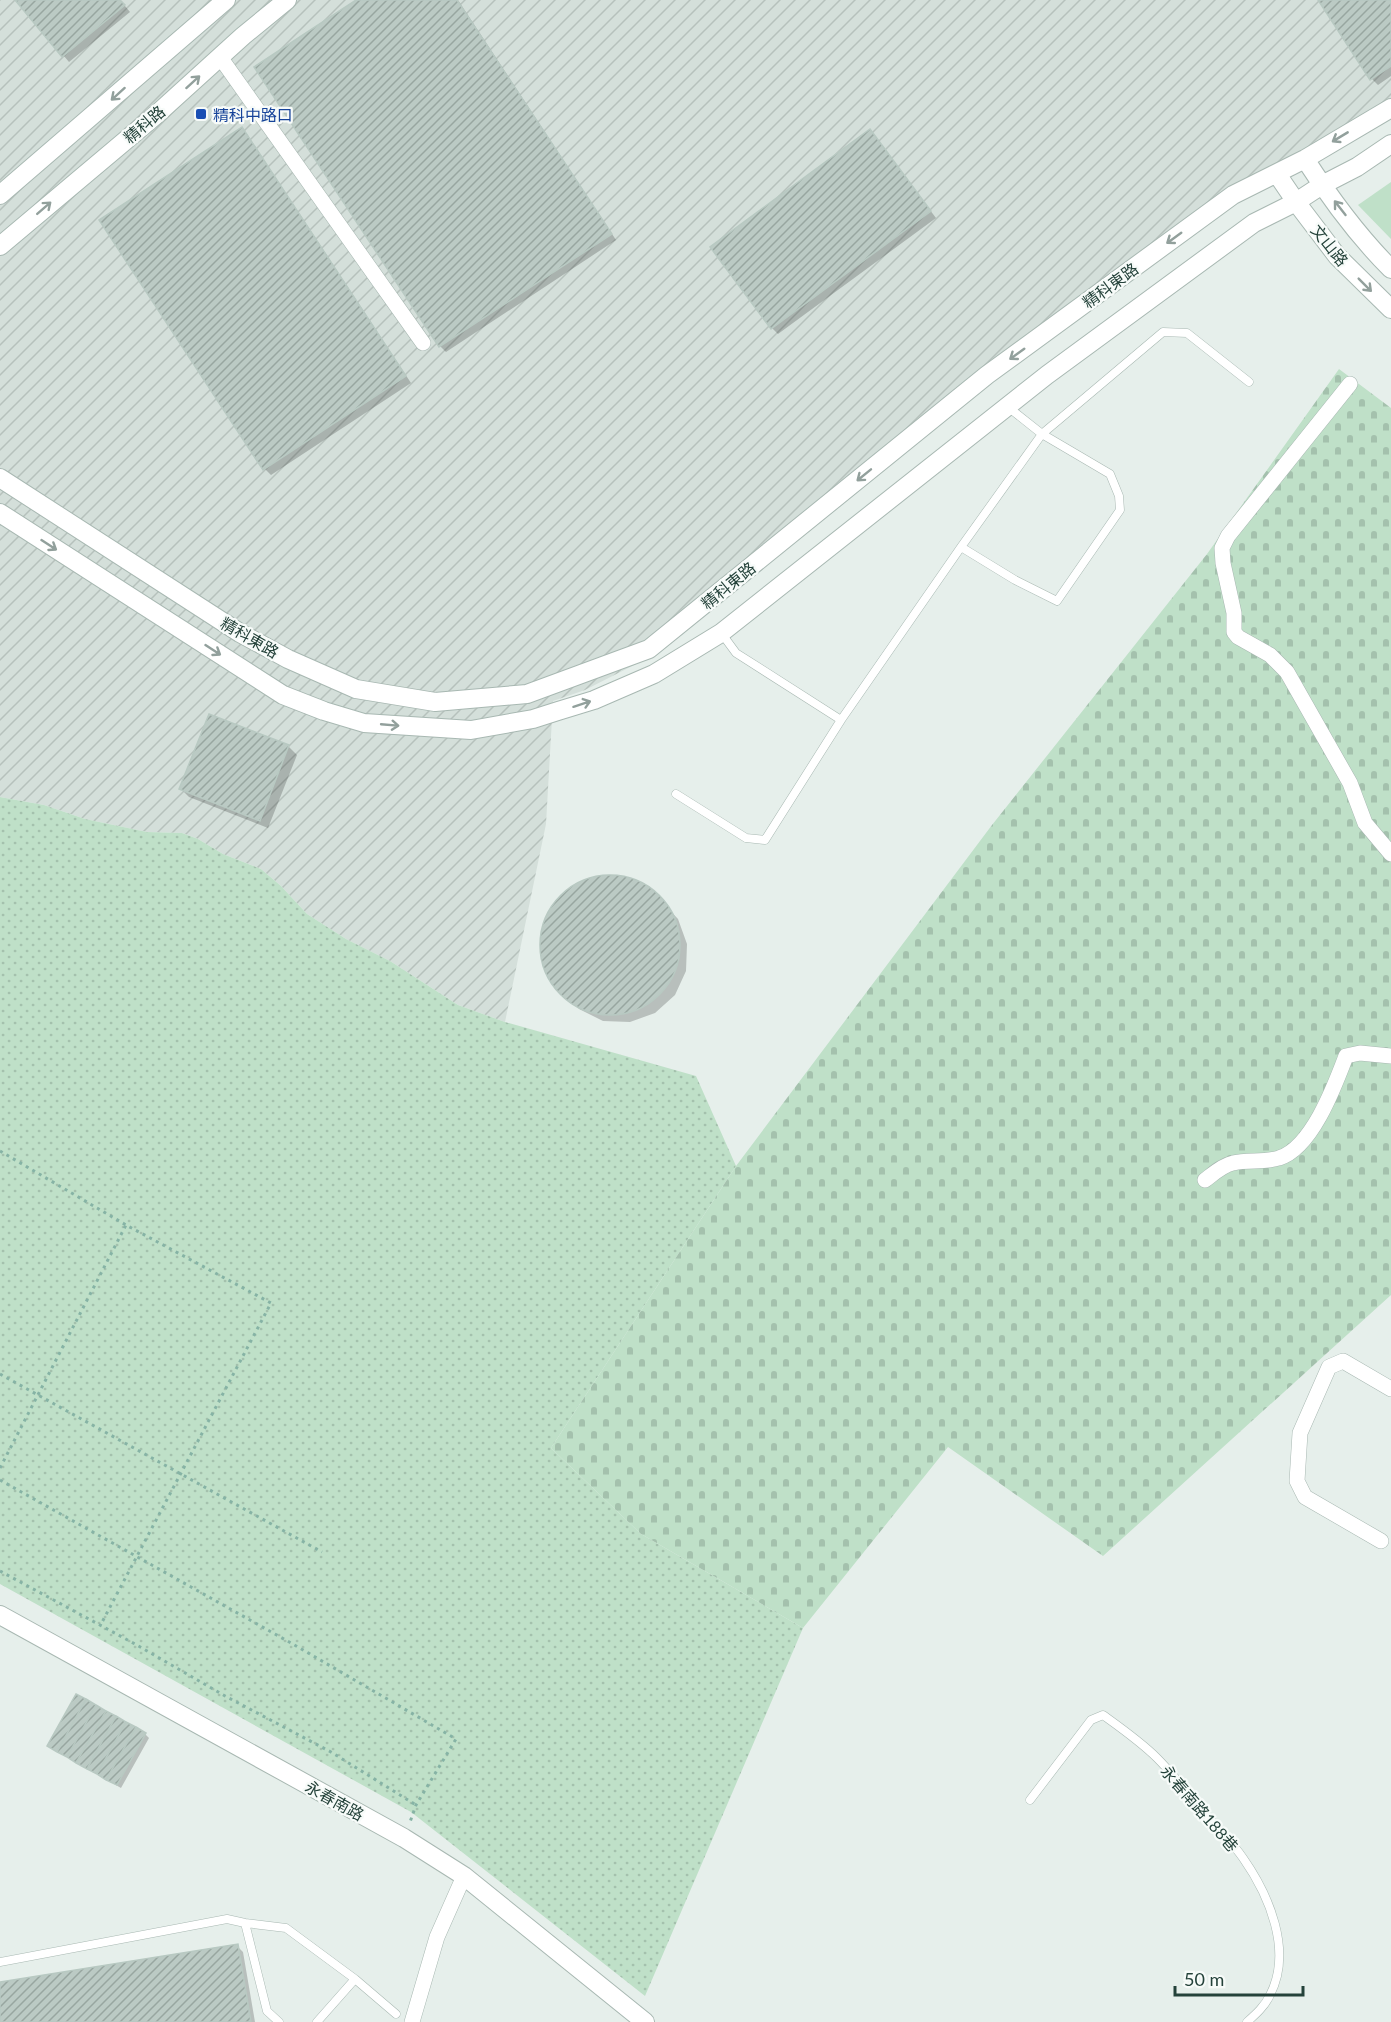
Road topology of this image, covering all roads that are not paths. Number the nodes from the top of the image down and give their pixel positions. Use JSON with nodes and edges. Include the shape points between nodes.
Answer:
{"nodes":[{"id":1,"x":226,"y":0,"type":"edge"},
{"id":2,"x":287,"y":0,"type":"edge"},
{"id":3,"x":220,"y":57,"type":"junction"},
{"id":4,"x":1391,"y":108,"type":"edge"},
{"id":5,"x":1391,"y":144,"type":"edge"},
{"id":6,"x":1305,"y":159,"type":"junction"},
{"id":7,"x":1277,"y":174,"type":"junction"},
{"id":8,"x":1322,"y":185,"type":"junction"},
{"id":9,"x":0,"y":195,"type":"edge"},
{"id":10,"x":1296,"y":202,"type":"junction"},
{"id":11,"x":0,"y":246,"type":"edge"},
{"id":12,"x":1391,"y":269,"type":"edge"},
{"id":13,"x":1391,"y":309,"type":"edge"},
{"id":14,"x":423,"y":343,"type":"dead end"},
{"id":15,"x":1249,"y":382,"type":"dead end"},
{"id":16,"x":1350,"y":384,"type":"dead end"},
{"id":17,"x":1008,"y":407,"type":"junction"},
{"id":18,"x":1042,"y":434,"type":"junction"},
{"id":19,"x":0,"y":478,"type":"edge"},
{"id":20,"x":0,"y":513,"type":"edge"},
{"id":21,"x":961,"y":547,"type":"junction"},
{"id":22,"x":721,"y":633,"type":"junction"},
{"id":23,"x":841,"y":720,"type":"junction"},
{"id":24,"x":676,"y":794,"type":"dead end"},
{"id":25,"x":1391,"y":854,"type":"edge"},
{"id":26,"x":1391,"y":1056,"type":"edge"},
{"id":27,"x":1205,"y":1180,"type":"dead end"},
{"id":28,"x":1391,"y":1389,"type":"edge"},
{"id":29,"x":1381,"y":1541,"type":"dead end"},
{"id":30,"x":0,"y":1615,"type":"edge"},
{"id":31,"x":1030,"y":1800,"type":"dead end"},
{"id":32,"x":464,"y":1876,"type":"junction"},
{"id":33,"x":245,"y":1923,"type":"junction"},
{"id":34,"x":0,"y":1962,"type":"edge"},
{"id":35,"x":355,"y":1979,"type":"junction"},
{"id":36,"x":396,"y":2014,"type":"dead end"},
{"id":37,"x":279,"y":2022,"type":"edge"},
{"id":38,"x":317,"y":2022,"type":"edge"},
{"id":39,"x":412,"y":2022,"type":"edge"},
{"id":40,"x":645,"y":2022,"type":"edge"},
{"id":41,"x":1247,"y":2022,"type":"edge"}],
"edges":[{"from":1,"to":9,"type":"street","one_way":true},
{"from":2,"to":3,"type":"street","name":"精科路"},
{"from":11,"to":3,"type":"street","name":"精科路","one_way":true},
{"from":3,"to":14,"type":"street"},
{"from":4,"to":6,"type":"street","name":"精科東路","one_way":true},
{"from":5,"to":8,"type":"street","name":"精科東路"},
{"from":6,"to":7,"type":"street","name":"精科東路"},
{"from":6,"to":8,"type":"street","name":"文山路"},
{"from":7,"to":10,"type":"street","name":"文山路"},
{"from":7,"to":19,"type":"street","name":"精科東路","one_way":true,"via":[[1233,195],[987,375],[649,649],[527,694],[435,702],[356,689],[240,633]]},
{"from":8,"to":10,"type":"street","name":"精科東路"},
{"from":12,"to":8,"type":"street","name":"文山路","one_way":true},
{"from":10,"to":13,"type":"street","name":"文山路","one_way":true,"via":[[1337,256]]},
{"from":10,"to":17,"type":"street","name":"精科東路","via":[[1254,223]]},
{"from":15,"to":18,"type":"lane","via":[[1187,333],[1163,332]]},
{"from":16,"to":25,"type":"street","via":[[1228,536],[1222,548],[1223,563],[1234,632],[1270,655],[1287,672],[1350,783],[1365,823]]},
{"from":17,"to":18,"type":"lane"},
{"from":17,"to":22,"type":"street","name":"精科東路"},
{"from":18,"to":21,"type":"lane"},
{"from":18,"to":21,"type":"lane","via":[[1110,474],[1119,496],[1120,510],[1057,602]]},
{"from":20,"to":22,"type":"street","name":"精科東路","one_way":true,"via":[[284,695],[364,723],[471,730],[532,719],[594,700],[654,674]]},
{"from":21,"to":23,"type":"lane"},
{"from":22,"to":23,"type":"lane","via":[[736,653]]},
{"from":23,"to":24,"type":"lane","via":[[765,840],[746,838]]},
{"from":26,"to":27,"type":"street","via":[[1346,1056],[1316,1124],[1296,1147],[1281,1158],[1232,1163]]},
{"from":28,"to":29,"type":"street","via":[[1343,1361],[1329,1366],[1300,1433],[1297,1481],[1305,1497]]},
{"from":30,"to":32,"type":"street","name":"永春南路","via":[[404,1838]]},
{"from":31,"to":41,"type":"lane","name":"永春南路188巷","via":[[1090,1720],[1103,1715],[1156,1757],[1242,1856],[1269,1906],[1280,1945],[1279,1968],[1270,1995]]},
{"from":32,"to":39,"type":"street","via":[[437,1937]]},
{"from":32,"to":40,"type":"street","name":"永春南路"},
{"from":33,"to":34,"type":"lane","via":[[227,1919]]},
{"from":33,"to":35,"type":"lane","via":[[286,1928]]},
{"from":33,"to":37,"type":"lane","via":[[267,2011]]},
{"from":35,"to":36,"type":"lane"},
{"from":35,"to":38,"type":"lane"}]}
